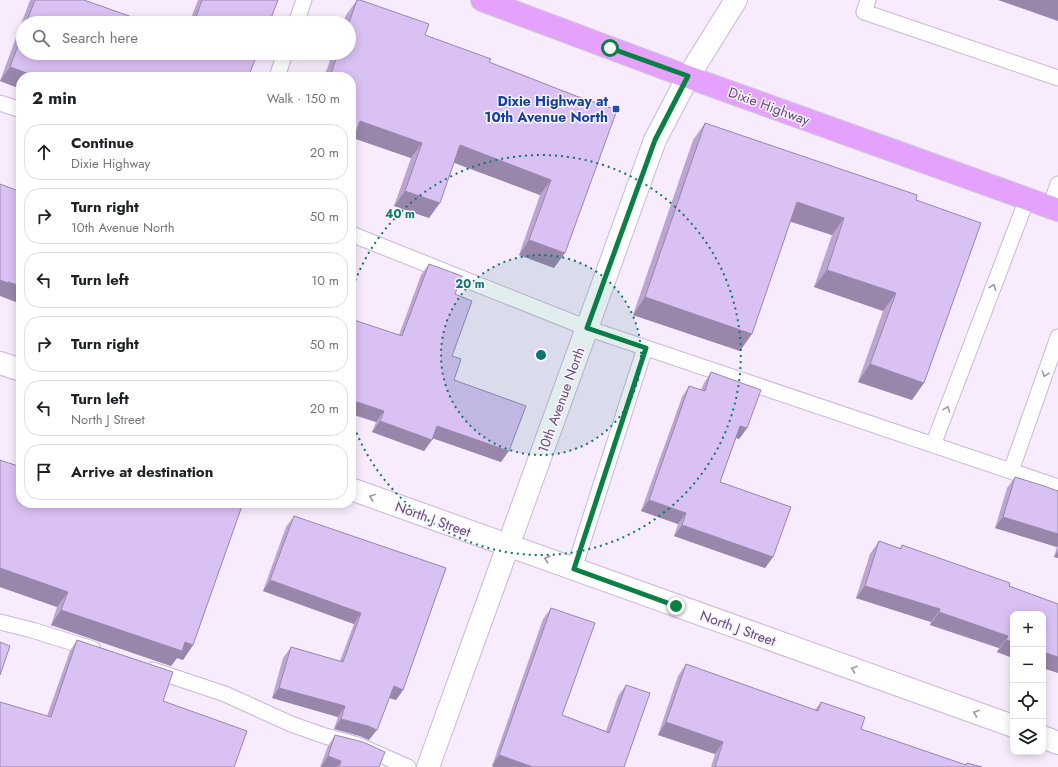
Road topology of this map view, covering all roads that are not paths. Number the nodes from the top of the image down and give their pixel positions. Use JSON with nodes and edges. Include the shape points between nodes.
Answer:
{"nodes":[{"id":1,"x":304,"y":0,"type":"edge"},
{"id":2,"x":482,"y":0,"type":"edge"},
{"id":3,"x":736,"y":0,"type":"edge"},
{"id":4,"x":868,"y":0,"type":"edge"},
{"id":5,"x":298,"y":16,"type":"edge"},
{"id":6,"x":283,"y":60,"type":"edge"},
{"id":7,"x":279,"y":72,"type":"edge"},
{"id":8,"x":688,"y":76,"type":"junction"},
{"id":9,"x":1058,"y":78,"type":"edge"},
{"id":10,"x":0,"y":103,"type":"edge"},
{"id":11,"x":16,"y":108,"type":"edge"},
{"id":12,"x":1058,"y":184,"type":"edge"},
{"id":13,"x":1027,"y":199,"type":"junction"},
{"id":14,"x":1054,"y":209,"type":"edge"},
{"id":15,"x":356,"y":236,"type":"edge"},
{"id":16,"x":587,"y":328,"type":"junction"},
{"id":17,"x":1058,"y":337,"type":"edge"},
{"id":18,"x":646,"y":348,"type":"junction"},
{"id":19,"x":0,"y":363,"type":"edge"},
{"id":20,"x":16,"y":368,"type":"edge"},
{"id":21,"x":934,"y":445,"type":"junction"},
{"id":22,"x":1011,"y":471,"type":"junction"},
{"id":23,"x":1058,"y":487,"type":"edge"},
{"id":24,"x":356,"y":491,"type":"edge"},
{"id":25,"x":508,"y":545,"type":"junction"},
{"id":26,"x":574,"y":569,"type":"junction"},
{"id":27,"x":0,"y":622,"type":"edge"},
{"id":28,"x":109,"y":655,"type":"edge"},
{"id":29,"x":137,"y":664,"type":"edge"},
{"id":30,"x":1010,"y":725,"type":"edge"},
{"id":31,"x":1046,"y":738,"type":"edge"},
{"id":32,"x":1058,"y":743,"type":"edge"},
{"id":33,"x":408,"y":767,"type":"edge"},
{"id":34,"x":428,"y":767,"type":"edge"}],
"edges":[{"from":1,"to":5,"type":"lane"},
{"from":2,"to":8,"type":"main road","name":"Dixie Highway"},
{"from":3,"to":8,"type":"main road","name":"10th Avenue North"},
{"from":4,"to":9,"type":"lane","via":[[864,12]]},
{"from":6,"to":7,"type":"lane"},
{"from":8,"to":13,"type":"main road","name":"Dixie Highway"},
{"from":8,"to":16,"type":"main road","name":"10th Avenue North","via":[[655,140]]},
{"from":10,"to":11,"type":"lane"},
{"from":12,"to":14,"type":"lane"},
{"from":13,"to":14,"type":"main road","name":"Dixie Highway"},
{"from":21,"to":13,"type":"lane","one_way":true},
{"from":15,"to":16,"type":"lane"},
{"from":16,"to":18,"type":"lane"},
{"from":16,"to":25,"type":"main road","name":"10th Avenue North"},
{"from":17,"to":22,"type":"lane","one_way":true},
{"from":18,"to":21,"type":"lane"},
{"from":18,"to":26,"type":"lane"},
{"from":19,"to":20,"type":"main road"},
{"from":21,"to":22,"type":"lane"},
{"from":22,"to":23,"type":"lane"},
{"from":25,"to":24,"type":"main road","name":"North J Street","one_way":true},
{"from":26,"to":25,"type":"main road","name":"North J Street","one_way":true},
{"from":25,"to":34,"type":"main road","name":"10th Avenue North"},
{"from":30,"to":26,"type":"main road","name":"North J Street","one_way":true},
{"from":27,"to":28,"type":"lane"},
{"from":29,"to":33,"type":"lane","via":[[225,694],[291,724],[358,745]]},
{"from":31,"to":32,"type":"main road"}]}
